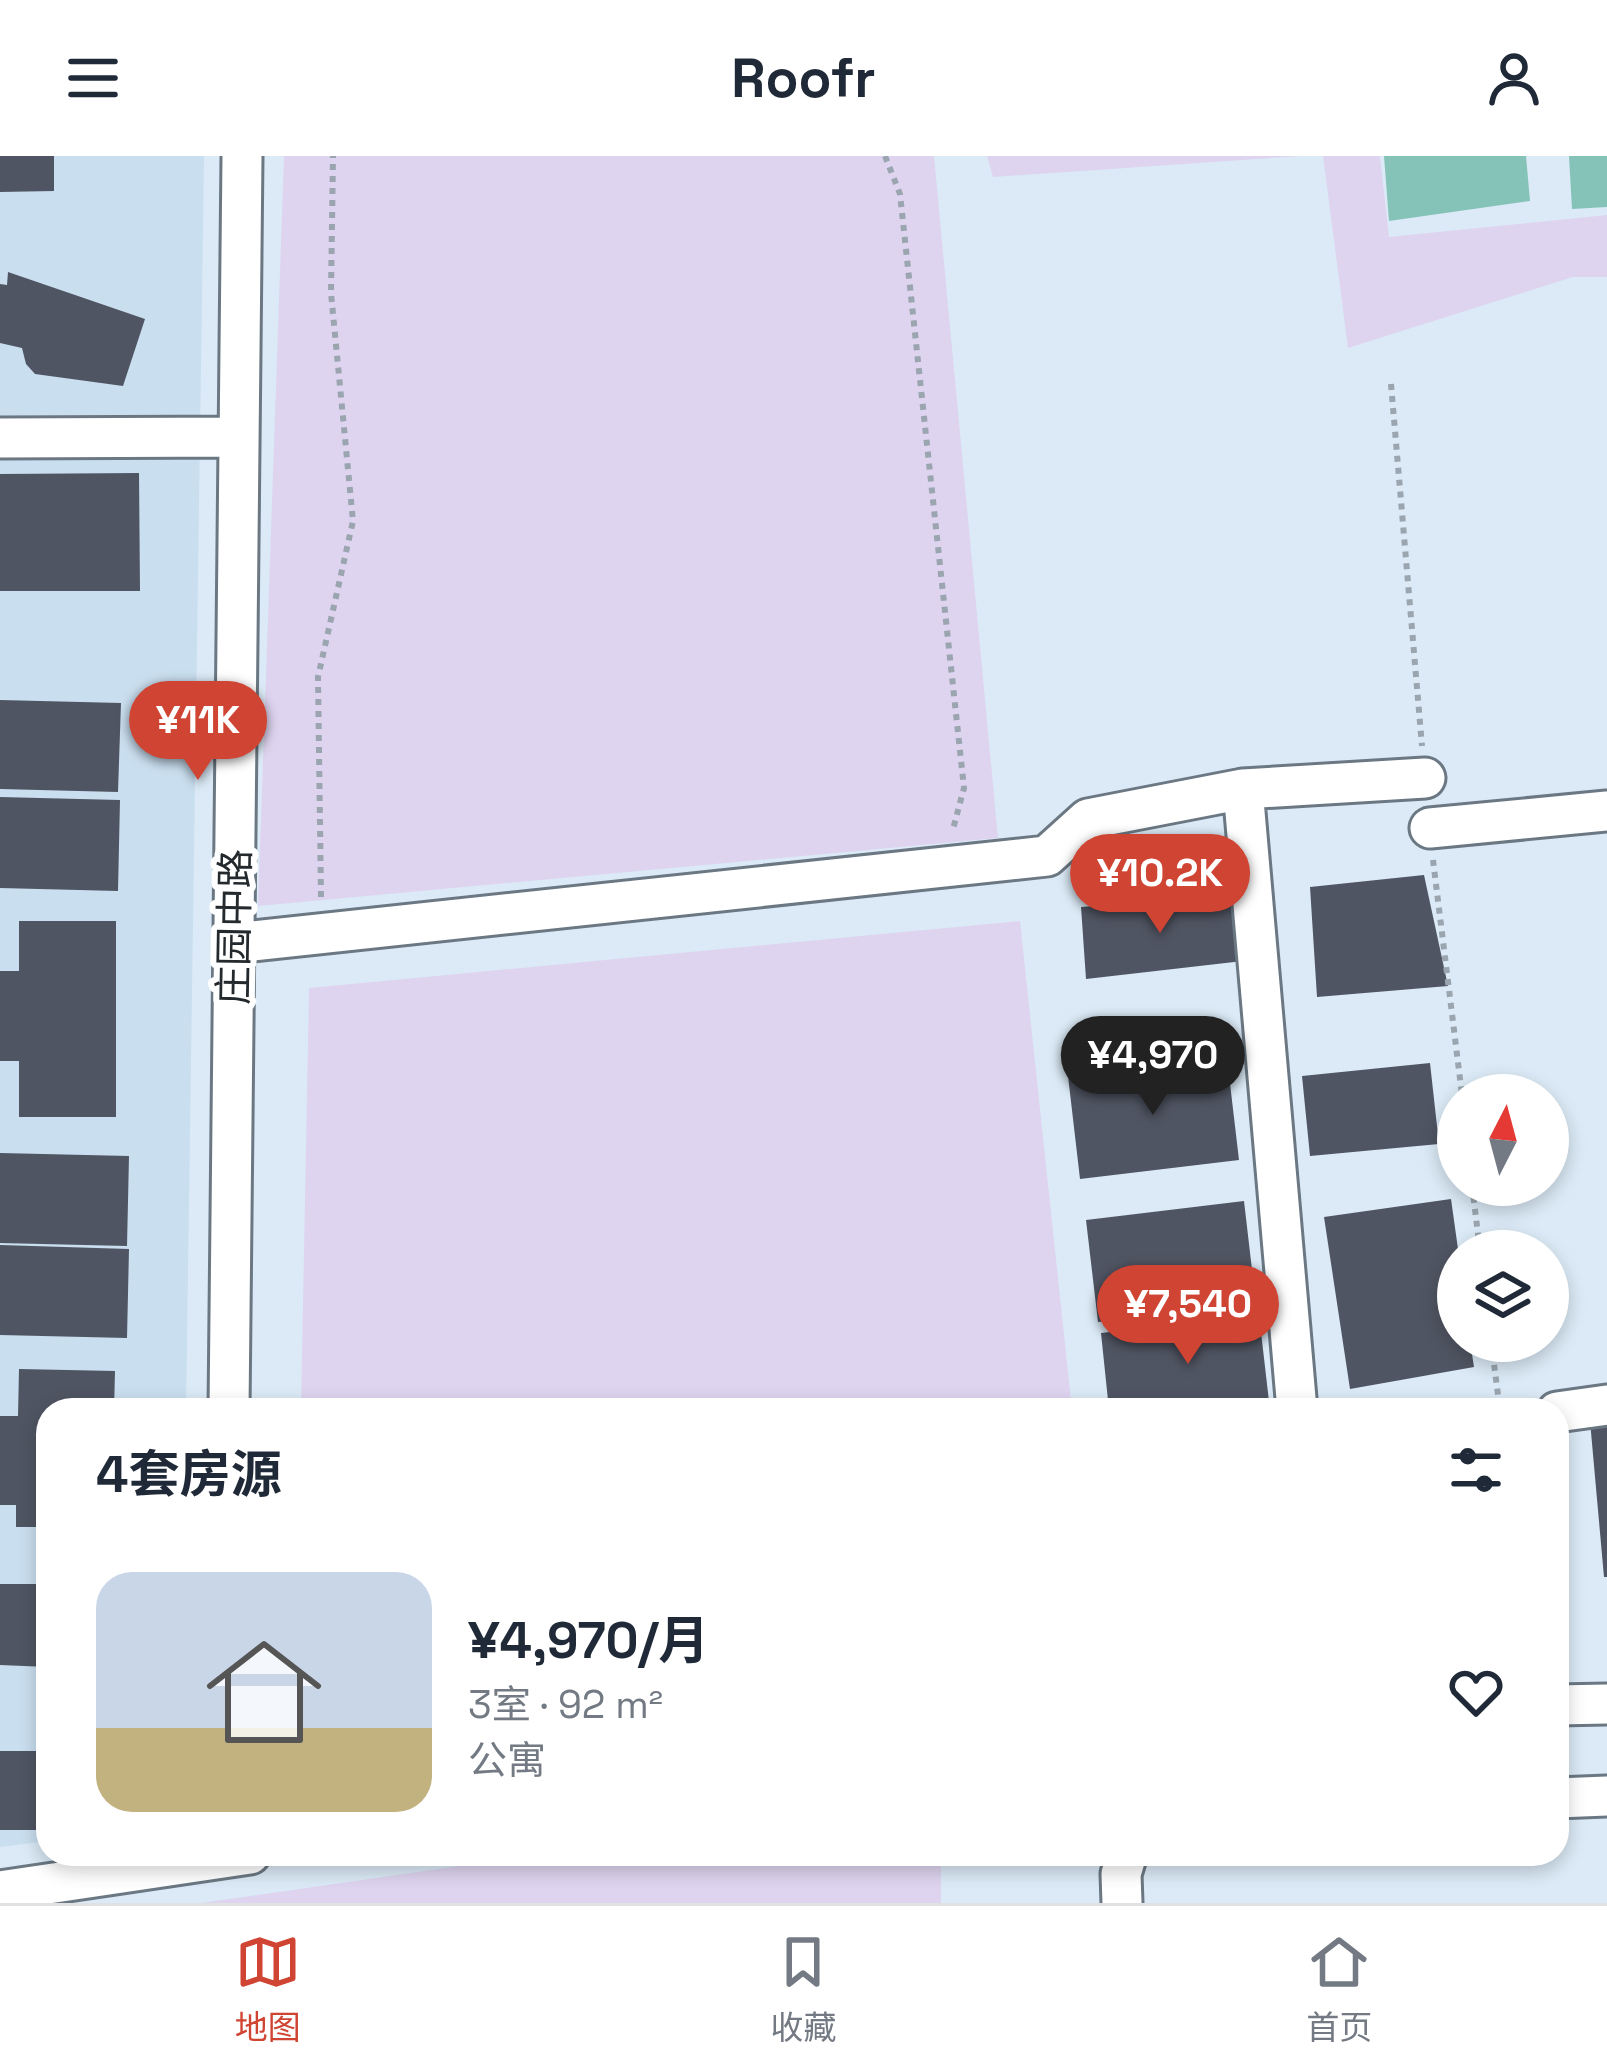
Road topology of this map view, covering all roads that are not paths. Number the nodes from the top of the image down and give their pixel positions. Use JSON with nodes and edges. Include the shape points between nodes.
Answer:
{"nodes":[{"id":1,"x":242,"y":156,"type":"edge"},
{"id":2,"x":238,"y":437,"type":"junction"},
{"id":3,"x":0,"y":438,"type":"edge"},
{"id":4,"x":1425,"y":778,"type":"dead end"},
{"id":5,"x":1244,"y":789,"type":"junction"},
{"id":6,"x":1607,"y":811,"type":"edge"},
{"id":7,"x":1430,"y":828,"type":"dead end"},
{"id":8,"x":234,"y":943,"type":"junction"},
{"id":9,"x":229,"y":1398,"type":"edge"},
{"id":10,"x":1296,"y":1398,"type":"edge"},
{"id":11,"x":1607,"y":1405,"type":"edge"},
{"id":12,"x":1569,"y":1410,"type":"edge"},
{"id":13,"x":1607,"y":1704,"type":"edge"},
{"id":14,"x":1569,"y":1705,"type":"edge"},
{"id":15,"x":1607,"y":1796,"type":"edge"},
{"id":16,"x":1569,"y":1798,"type":"edge"},
{"id":17,"x":168,"y":1866,"type":"edge"},
{"id":18,"x":1123,"y":1866,"type":"edge"},
{"id":19,"x":0,"y":1892,"type":"edge"},
{"id":20,"x":1122,"y":1903,"type":"edge"}],
"edges":[{"from":1,"to":2,"type":"street","name":"庄园中路"},
{"from":2,"to":3,"type":"street"},
{"from":2,"to":8,"type":"street","name":"庄园中路"},
{"from":4,"to":5,"type":"street"},
{"from":5,"to":8,"type":"street","via":[[1088,819],[1047,856]]},
{"from":5,"to":10,"type":"street"},
{"from":6,"to":7,"type":"street"},
{"from":8,"to":9,"type":"street","name":"庄园中路"},
{"from":11,"to":12,"type":"street"},
{"from":13,"to":14,"type":"street"},
{"from":15,"to":16,"type":"street"},
{"from":17,"to":19,"type":"street"},
{"from":18,"to":20,"type":"street"}]}
